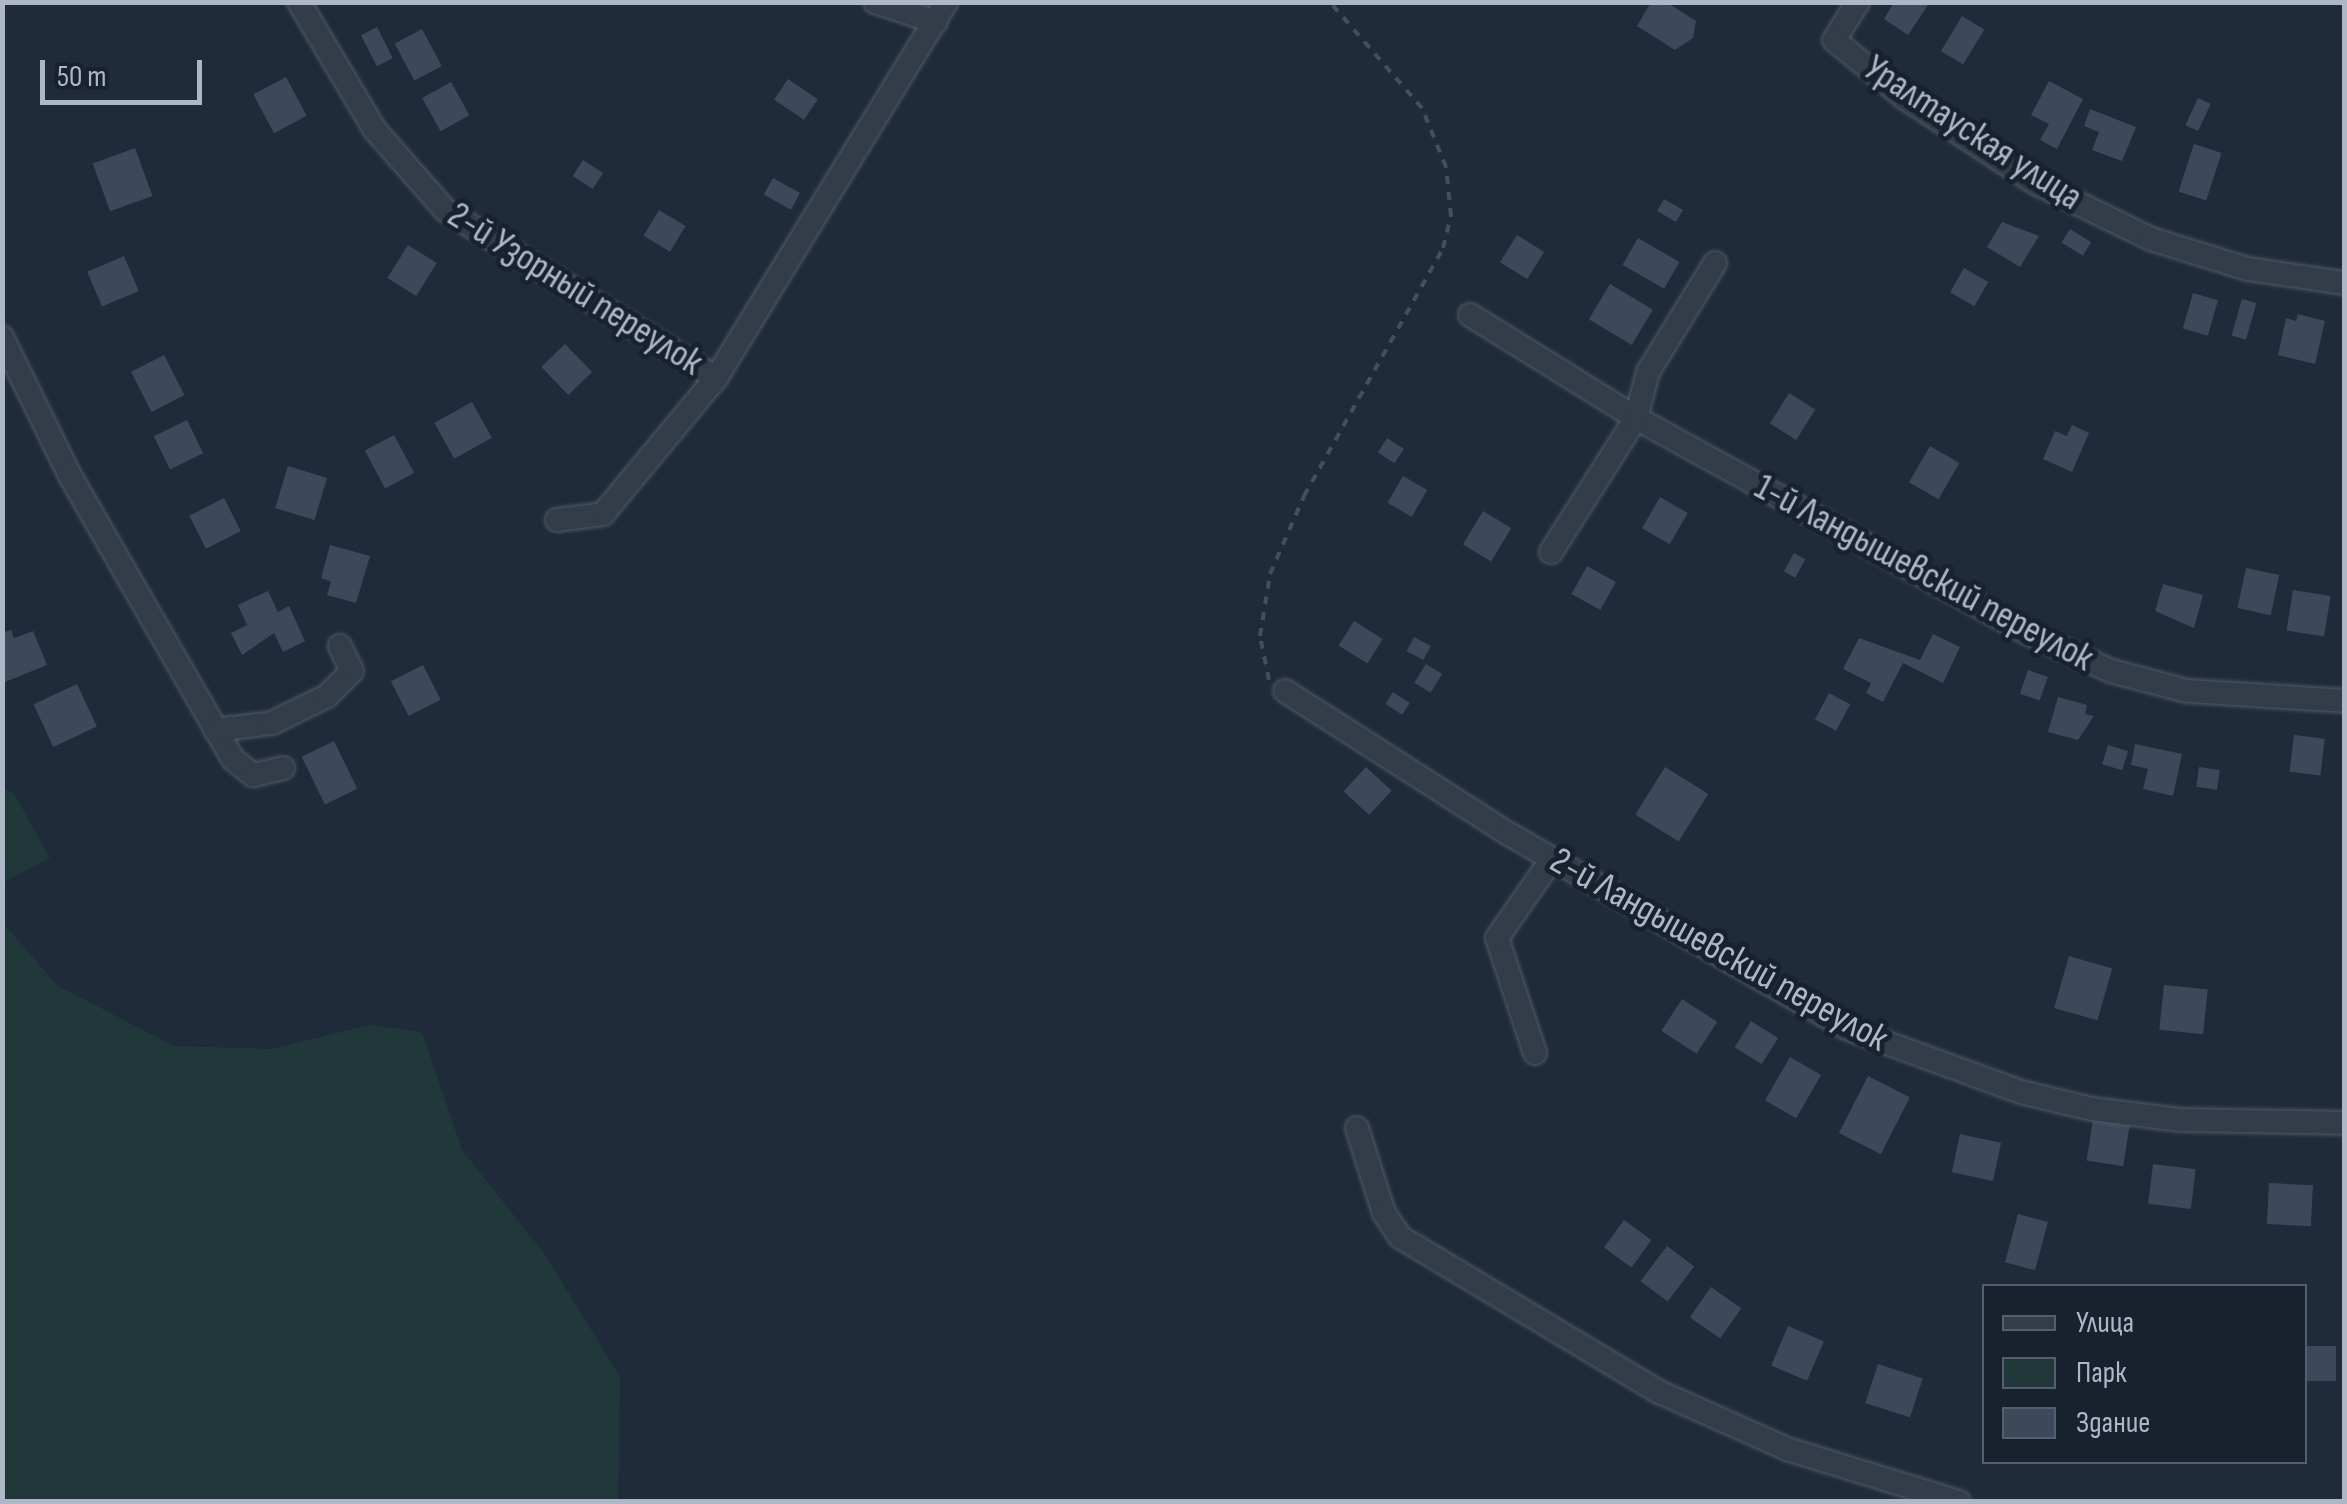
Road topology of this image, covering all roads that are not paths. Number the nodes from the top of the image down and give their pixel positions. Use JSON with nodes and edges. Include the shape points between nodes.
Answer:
{"nodes":[{"id":1,"x":299,"y":2,"type":"edge"},
{"id":2,"x":874,"y":2,"type":"edge"},
{"id":3,"x":1858,"y":2,"type":"edge"},
{"id":4,"x":941,"y":12,"type":"edge"},
{"id":5,"x":1715,"y":263,"type":"dead end"},
{"id":6,"x":2344,"y":283,"type":"edge"},
{"id":7,"x":1470,"y":315,"type":"dead end"},
{"id":8,"x":2,"y":337,"type":"edge"},
{"id":9,"x":716,"y":378,"type":"junction"},
{"id":10,"x":1636,"y":418,"type":"junction"},
{"id":11,"x":557,"y":520,"type":"dead end"},
{"id":12,"x":1551,"y":552,"type":"dead end"},
{"id":13,"x":340,"y":646,"type":"dead end"},
{"id":14,"x":1285,"y":691,"type":"road end"},
{"id":15,"x":2344,"y":701,"type":"edge"},
{"id":16,"x":215,"y":730,"type":"junction"},
{"id":17,"x":283,"y":768,"type":"dead end"},
{"id":18,"x":1552,"y":859,"type":"junction"},
{"id":19,"x":1535,"y":1053,"type":"dead end"},
{"id":20,"x":2344,"y":1123,"type":"edge"},
{"id":21,"x":1357,"y":1128,"type":"dead end"},
{"id":22,"x":1959,"y":1502,"type":"edge"}],
"edges":[{"from":1,"to":9,"type":"street","name":"2-й Узорный переулок","via":[[375,130],[445,210]]},
{"from":2,"to":4,"type":"street"},
{"from":3,"to":6,"type":"street","name":"Уралтауская улица","via":[[1834,40],[1905,98],[2034,182],[2151,238],[2248,268]]},
{"from":4,"to":9,"type":"street"},
{"from":5,"to":10,"type":"street","via":[[1648,372]]},
{"from":7,"to":10,"type":"street","name":"1-й Ландышевский переулок"},
{"from":8,"to":16,"type":"street","via":[[70,474]]},
{"from":9,"to":11,"type":"street","via":[[603,514]]},
{"from":10,"to":12,"type":"street"},
{"from":10,"to":15,"type":"street","name":"1-й Ландышевский переулок","via":[[2025,632],[2111,671],[2187,691]]},
{"from":13,"to":16,"type":"street","via":[[352,672],[327,696],[272,723]]},
{"from":14,"to":18,"type":"street","name":"2-й Ландышевский переулок"},
{"from":16,"to":17,"type":"street","via":[[253,775]]},
{"from":18,"to":19,"type":"street","via":[[1496,938]]},
{"from":18,"to":20,"type":"street","name":"2-й Ландышевский переулок","via":[[1846,1028],[1956,1070],[2092,1109],[2180,1120]]},
{"from":21,"to":22,"type":"street","via":[[1384,1213],[1400,1237],[1657,1391],[1786,1449]]}]}
